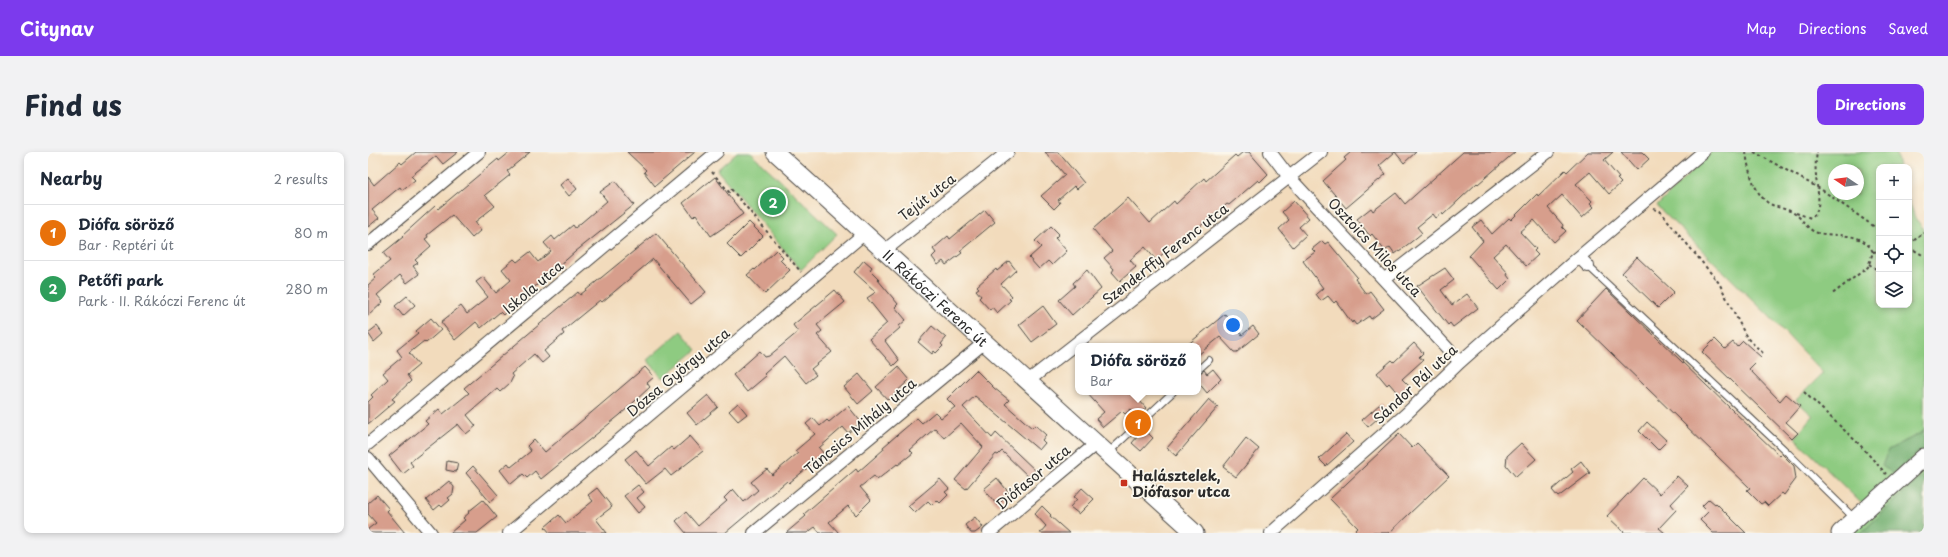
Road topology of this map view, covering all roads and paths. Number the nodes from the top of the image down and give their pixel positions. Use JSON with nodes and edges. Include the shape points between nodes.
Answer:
{"nodes":[{"id":1,"x":479,"y":152,"type":"edge"},
{"id":2,"x":717,"y":152,"type":"edge"},
{"id":3,"x":1008,"y":152,"type":"edge"},
{"id":4,"x":1270,"y":152,"type":"edge"},
{"id":5,"x":1322,"y":152,"type":"edge"},
{"id":6,"x":1548,"y":152,"type":"edge"},
{"id":7,"x":1703,"y":152,"type":"edge"},
{"id":8,"x":1746,"y":152,"type":"edge"},
{"id":9,"x":1754,"y":152,"type":"edge"},
{"id":10,"x":1817,"y":152,"type":"edge"},
{"id":11,"x":783,"y":157,"type":"edge"},
{"id":12,"x":705,"y":163,"type":"junction"},
{"id":13,"x":1289,"y":177,"type":"junction"},
{"id":14,"x":1817,"y":187,"type":"junction"},
{"id":15,"x":1633,"y":212,"type":"junction"},
{"id":16,"x":1795,"y":213,"type":"junction"},
{"id":17,"x":1876,"y":228,"type":"edge"},
{"id":18,"x":865,"y":233,"type":"junction"},
{"id":19,"x":1924,"y":233,"type":"edge"},
{"id":20,"x":1912,"y":242,"type":"edge"},
{"id":21,"x":368,"y":244,"type":"edge"},
{"id":22,"x":884,"y":250,"type":"junction"},
{"id":23,"x":1912,"y":250,"type":"edge"},
{"id":24,"x":1876,"y":251,"type":"edge"},
{"id":25,"x":1872,"y":252,"type":"junction"},
{"id":26,"x":1924,"y":256,"type":"edge"},
{"id":27,"x":1579,"y":257,"type":"junction"},
{"id":28,"x":1869,"y":264,"type":"junction"},
{"id":29,"x":1588,"y":266,"type":"joint"},
{"id":30,"x":1876,"y":269,"type":"edge"},
{"id":31,"x":1385,"y":279,"type":"junction"},
{"id":32,"x":809,"y":282,"type":"junction"},
{"id":33,"x":1831,"y":295,"type":"dead end"},
{"id":34,"x":985,"y":342,"type":"junction"},
{"id":35,"x":1077,"y":343,"type":"edge"},
{"id":36,"x":1075,"y":344,"type":"edge"},
{"id":37,"x":1764,"y":354,"type":"dead end"},
{"id":38,"x":1209,"y":360,"type":"dead end"},
{"id":39,"x":1460,"y":362,"type":"junction"},
{"id":40,"x":1201,"y":367,"type":"edge"},
{"id":41,"x":1028,"y":381,"type":"junction"},
{"id":42,"x":1804,"y":392,"type":"dead end"},
{"id":43,"x":1169,"y":395,"type":"edge"},
{"id":44,"x":368,"y":444,"type":"edge"},
{"id":45,"x":1102,"y":448,"type":"junction"},
{"id":46,"x":1924,"y":457,"type":"edge"},
{"id":47,"x":368,"y":458,"type":"edge"},
{"id":48,"x":1895,"y":483,"type":"junction"},
{"id":49,"x":1855,"y":520,"type":"junction"},
{"id":50,"x":431,"y":533,"type":"edge"},
{"id":51,"x":509,"y":533,"type":"edge"},
{"id":52,"x":754,"y":533,"type":"edge"},
{"id":53,"x":989,"y":533,"type":"edge"},
{"id":54,"x":1195,"y":533,"type":"edge"},
{"id":55,"x":1271,"y":533,"type":"edge"},
{"id":56,"x":1840,"y":533,"type":"edge"}],
"edges":[{"from":1,"to":21,"type":"street"},
{"from":2,"to":12,"type":"street","name":"Iskola utca"},
{"from":3,"to":22,"type":"street","name":"Tejút utca"},
{"from":4,"to":13,"type":"street","name":"Osztoics Milos utca"},
{"from":5,"to":13,"type":"street","name":"Szenderffy Ferenc utca"},
{"from":6,"to":31,"type":"street"},
{"from":7,"to":15,"type":"street","name":"Sándor Pál utca"},
{"from":8,"to":16,"type":"path","via":[[1749,172],[1767,202]]},
{"from":9,"to":14,"type":"path"},
{"from":10,"to":14,"type":"path"},
{"from":11,"to":18,"type":"main road","name":"II. Rákóczi Ferenc út"},
{"from":12,"to":32,"type":"path","via":[[729,192],[732,189]]},
{"from":12,"to":44,"type":"street","name":"Iskola utca"},
{"from":13,"to":31,"type":"street","name":"Osztoics Milos utca"},
{"from":13,"to":35,"type":"street","name":"Szenderffy Ferenc utca"},
{"from":14,"to":16,"type":"path","via":[[1815,215],[1811,218]]},
{"from":14,"to":17,"type":"path"},
{"from":15,"to":27,"type":"street","name":"Sándor Pál utca"},
{"from":15,"to":37,"type":"path","via":[[1647,209],[1660,211],[1719,283],[1748,338]]},
{"from":16,"to":25,"type":"path","via":[[1816,233],[1864,240]]},
{"from":18,"to":22,"type":"main road","name":"II. Rákóczi Ferenc út"},
{"from":18,"to":32,"type":"street","name":"Dózsa György utca"},
{"from":19,"to":20,"type":"path"},
{"from":22,"to":34,"type":"main road","name":"II. Rákóczi Ferenc út"},
{"from":23,"to":26,"type":"path"},
{"from":24,"to":25,"type":"path"},
{"from":25,"to":28,"type":"path"},
{"from":27,"to":29,"type":"street"},
{"from":27,"to":39,"type":"street","name":"Sándor Pál utca"},
{"from":28,"to":30,"type":"path"},
{"from":28,"to":33,"type":"path","via":[[1860,275]]},
{"from":29,"to":49,"type":"lane","via":[[1789,454]]},
{"from":31,"to":39,"type":"street","name":"Osztoics Milos utca"},
{"from":32,"to":51,"type":"street","name":"Dózsa György utca"},
{"from":34,"to":41,"type":"main road","name":"II. Rákóczi Ferenc út"},
{"from":34,"to":52,"type":"street","name":"Táncsics Mihály utca"},
{"from":36,"to":41,"type":"street","name":"Szenderffy Ferenc utca"},
{"from":38,"to":40,"type":"lane"},
{"from":39,"to":55,"type":"street","name":"Sándor Pál utca"},
{"from":41,"to":45,"type":"main road","name":"II. Rákóczi Ferenc út"},
{"from":42,"to":48,"type":"path","via":[[1860,445]]},
{"from":43,"to":45,"type":"lane"},
{"from":45,"to":53,"type":"street","name":"Diófasor utca"},
{"from":45,"to":54,"type":"main road","name":"II. Rákóczi Ferenc út"},
{"from":46,"to":48,"type":"main road"},
{"from":47,"to":50,"type":"street"},
{"from":48,"to":49,"type":"main road"},
{"from":49,"to":56,"type":"main road"}]}
